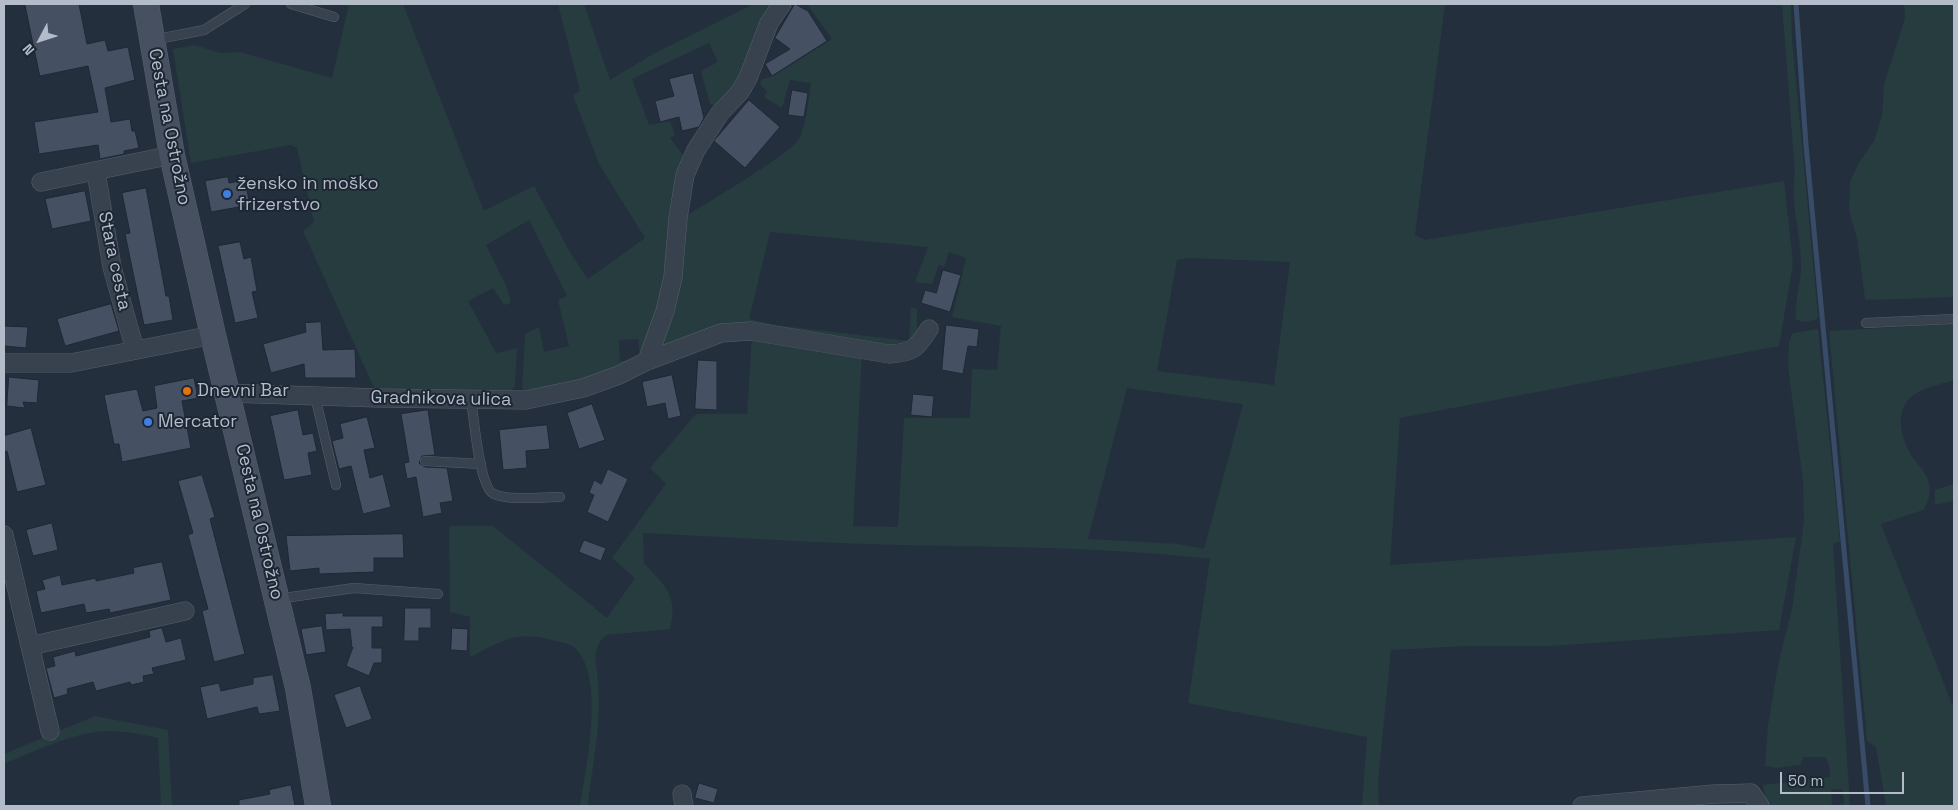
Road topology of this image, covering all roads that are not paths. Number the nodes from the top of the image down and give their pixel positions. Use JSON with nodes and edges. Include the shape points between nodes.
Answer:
{"nodes":[{"id":1,"x":146,"y":4,"type":"edge"},
{"id":2,"x":245,"y":4,"type":"edge"},
{"id":3,"x":291,"y":4,"type":"edge"},
{"id":4,"x":782,"y":4,"type":"edge"},
{"id":5,"x":334,"y":17,"type":"dead end"},
{"id":6,"x":152,"y":40,"type":"junction"},
{"id":7,"x":172,"y":155,"type":"junction"},
{"id":8,"x":96,"y":172,"type":"junction"},
{"id":9,"x":40,"y":182,"type":"dead end"},
{"id":10,"x":1954,"y":319,"type":"edge"},
{"id":11,"x":1866,"y":323,"type":"dead end"},
{"id":12,"x":929,"y":329,"type":"dead end"},
{"id":13,"x":213,"y":335,"type":"junction"},
{"id":14,"x":135,"y":350,"type":"junction"},
{"id":15,"x":647,"y":360,"type":"junction"},
{"id":16,"x":4,"y":363,"type":"edge"},
{"id":17,"x":228,"y":393,"type":"junction"},
{"id":18,"x":315,"y":396,"type":"junction"},
{"id":19,"x":471,"y":399,"type":"junction"},
{"id":20,"x":425,"y":461,"type":"dead end"},
{"id":21,"x":481,"y":464,"type":"junction"},
{"id":22,"x":336,"y":485,"type":"dead end"},
{"id":23,"x":560,"y":497,"type":"dead end"},
{"id":24,"x":4,"y":535,"type":"edge"},
{"id":25,"x":438,"y":594,"type":"dead end"},
{"id":26,"x":277,"y":599,"type":"junction"},
{"id":27,"x":185,"y":611,"type":"dead end"},
{"id":28,"x":30,"y":646,"type":"junction"},
{"id":29,"x":50,"y":731,"type":"dead end"},
{"id":30,"x":318,"y":806,"type":"edge"},
{"id":31,"x":1582,"y":806,"type":"edge"},
{"id":32,"x":1760,"y":806,"type":"edge"}],
"edges":[{"from":1,"to":6,"type":"street","name":"Cesta na Ostrožno"},
{"from":2,"to":6,"type":"lane","via":[[204,30]]},
{"from":3,"to":5,"type":"lane"},
{"from":4,"to":15,"type":"street","via":[[769,24],[748,78],[720,113],[696,150],[685,175],[673,277]]},
{"from":6,"to":7,"type":"street","name":"Cesta na Ostrožno"},
{"from":7,"to":8,"type":"street"},
{"from":7,"to":13,"type":"street","name":"Cesta na Ostrožno"},
{"from":8,"to":9,"type":"street"},
{"from":8,"to":14,"type":"street","name":"Stara cesta","via":[[112,267]]},
{"from":10,"to":11,"type":"lane"},
{"from":12,"to":15,"type":"street","name":"Gradnikova ulica","via":[[920,343],[905,353],[867,352],[751,331],[721,333]]},
{"from":13,"to":14,"type":"street"},
{"from":13,"to":17,"type":"street","name":"Cesta na Ostrožno"},
{"from":14,"to":16,"type":"street","via":[[71,363]]},
{"from":15,"to":19,"type":"street","name":"Gradnikova ulica","via":[[619,376],[549,396],[526,400]]},
{"from":17,"to":18,"type":"street","name":"Gradnikova ulica"},
{"from":17,"to":26,"type":"street","name":"Cesta na Ostrožno"},
{"from":18,"to":19,"type":"street","name":"Gradnikova ulica"},
{"from":18,"to":22,"type":"lane"},
{"from":19,"to":21,"type":"lane"},
{"from":20,"to":21,"type":"lane"},
{"from":21,"to":23,"type":"lane","via":[[486,488],[496,496]]},
{"from":24,"to":28,"type":"street"},
{"from":25,"to":26,"type":"lane","via":[[354,588]]},
{"from":26,"to":30,"type":"street","name":"Cesta na Ostrožno","via":[[298,688]]},
{"from":27,"to":28,"type":"street"},
{"from":28,"to":29,"type":"street"},
{"from":31,"to":32,"type":"street","via":[[1751,793]]}]}
